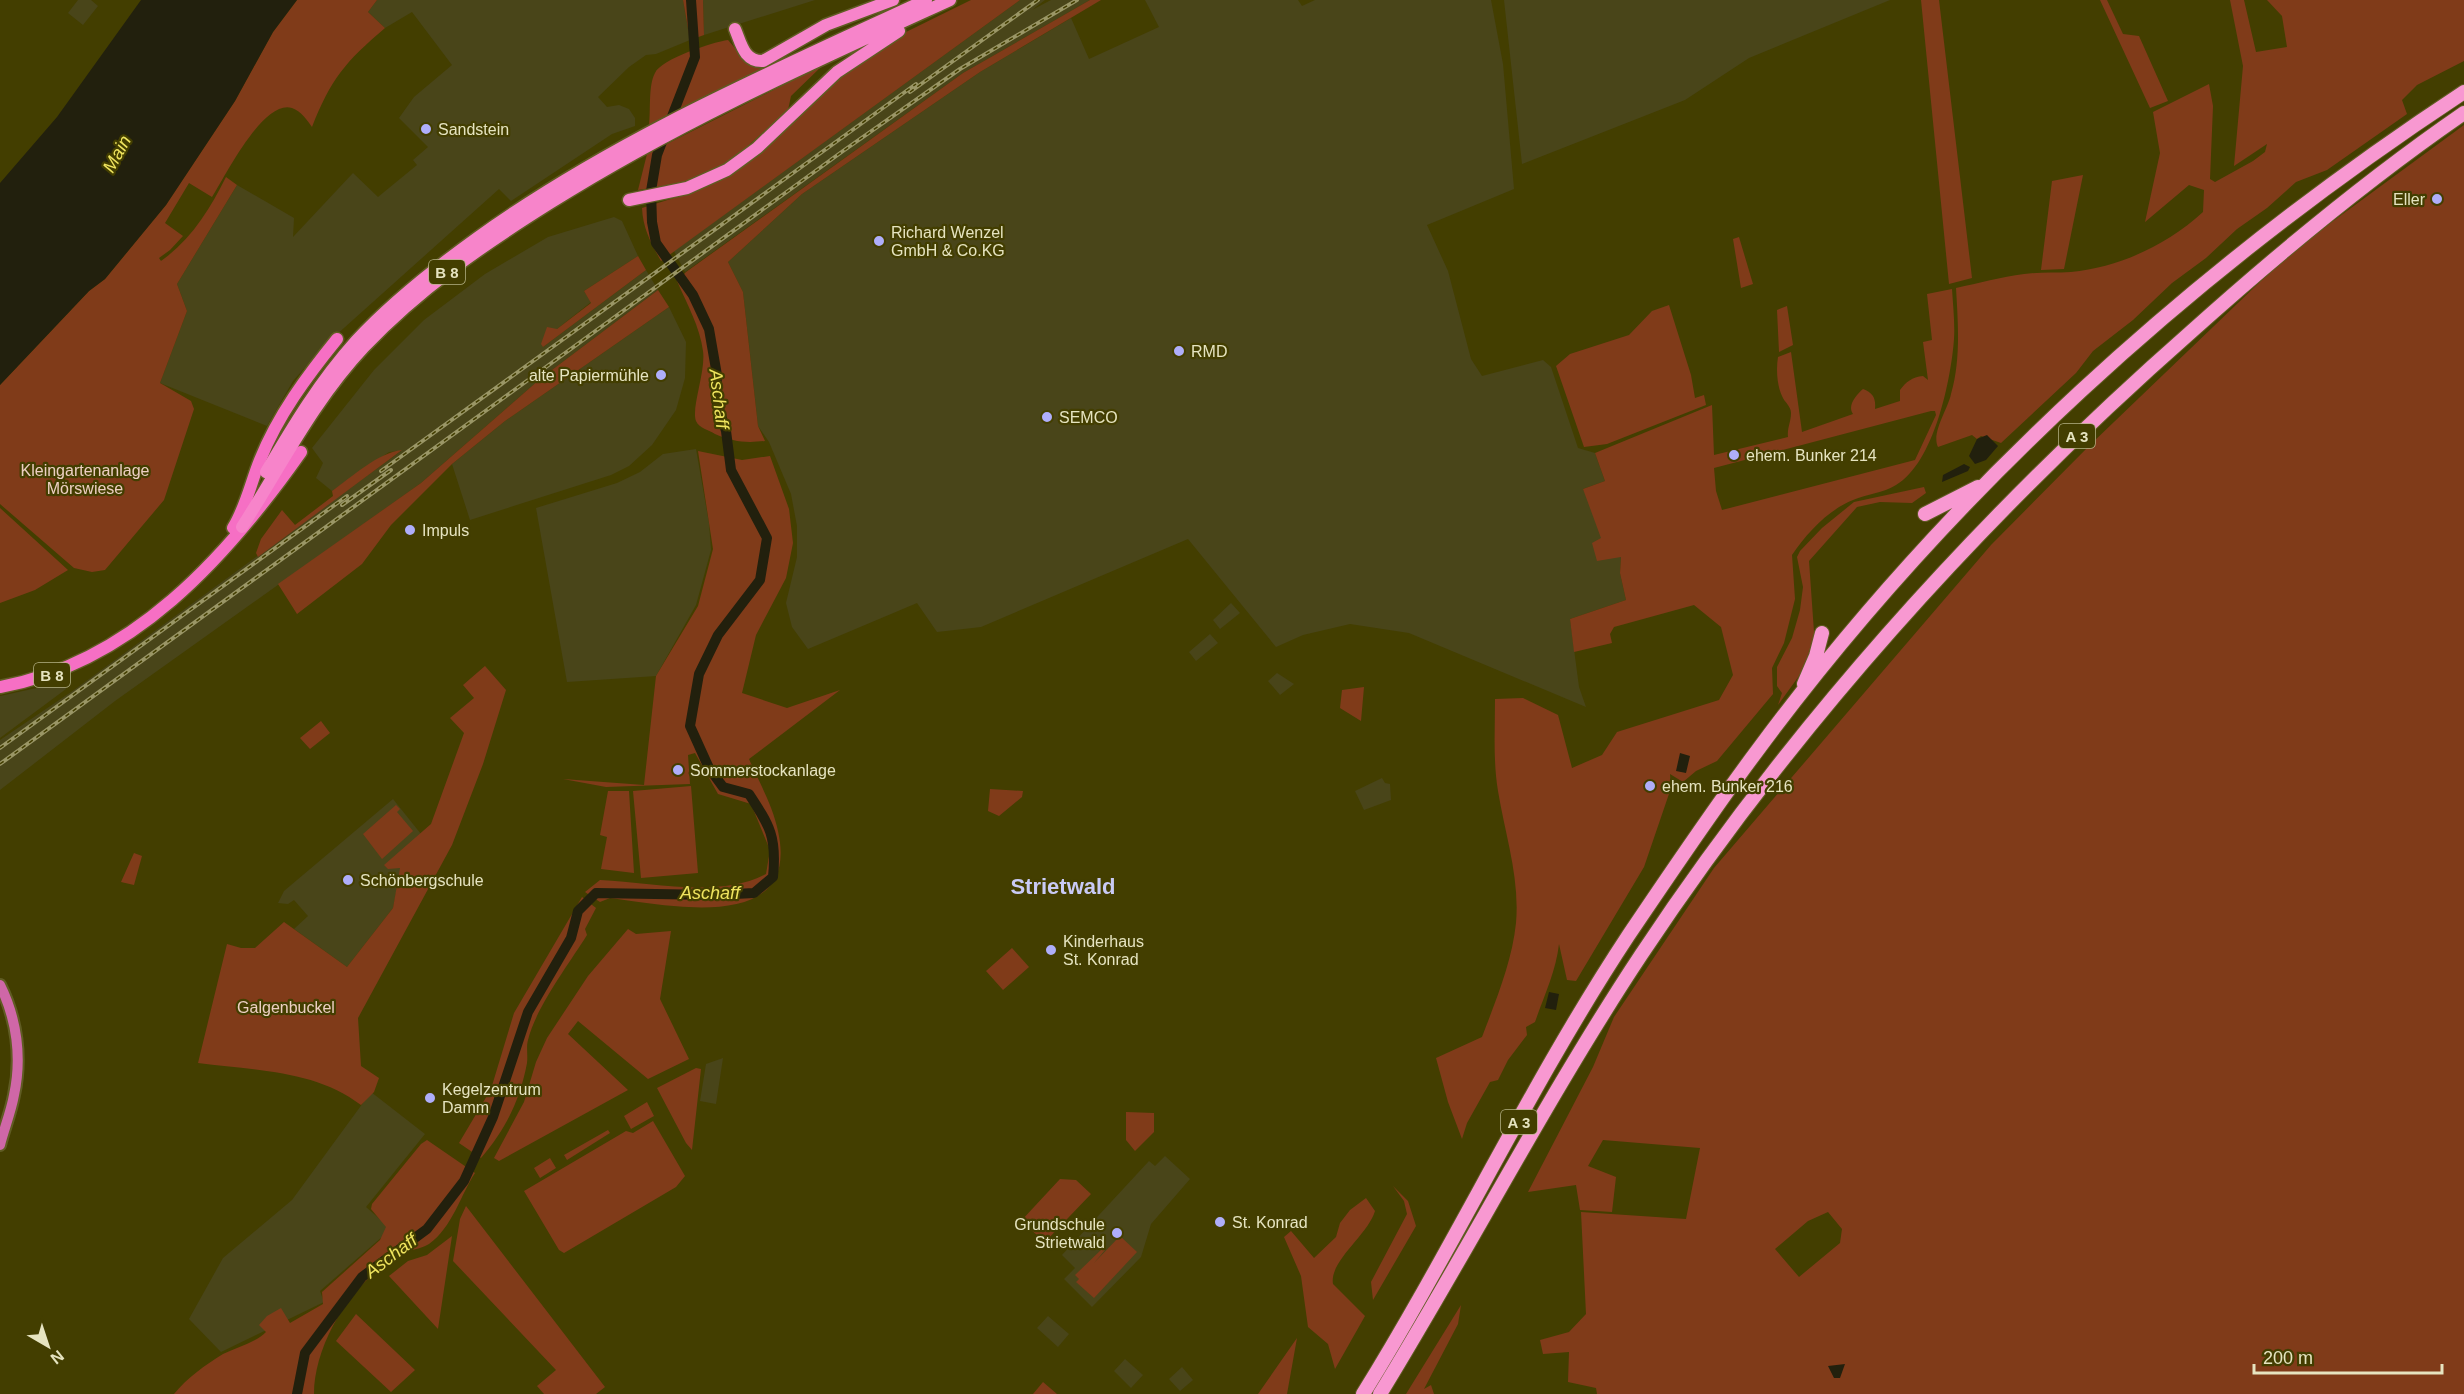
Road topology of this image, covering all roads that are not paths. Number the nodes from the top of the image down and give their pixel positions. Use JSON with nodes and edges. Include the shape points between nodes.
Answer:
{"nodes":[{"id":1,"x":892,"y":0,"type":"edge"},
{"id":2,"x":926,"y":0,"type":"edge"},
{"id":3,"x":951,"y":0,"type":"edge"},
{"id":4,"x":735,"y":28,"type":"dead end"},
{"id":5,"x":2464,"y":92,"type":"edge"},
{"id":6,"x":2464,"y":113,"type":"edge"},
{"id":7,"x":693,"y":116,"type":"junction"},
{"id":8,"x":634,"y":199,"type":"dead end"},
{"id":9,"x":337,"y":339,"type":"dead end"},
{"id":10,"x":302,"y":452,"type":"dead end"},
{"id":11,"x":1990,"y":480,"type":"junction"},
{"id":12,"x":1925,"y":514,"type":"dead end"},
{"id":13,"x":241,"y":522,"type":"junction"},
{"id":14,"x":1822,"y":633,"type":"dead end"},
{"id":15,"x":100,"y":651,"type":"junction"},
{"id":16,"x":0,"y":681,"type":"edge"},
{"id":17,"x":0,"y":687,"type":"edge"},
{"id":18,"x":1798,"y":699,"type":"junction"},
{"id":19,"x":0,"y":985,"type":"edge"},
{"id":20,"x":2,"y":1133,"type":"edge"},
{"id":21,"x":0,"y":1145,"type":"edge"},
{"id":22,"x":1363,"y":1394,"type":"edge"},
{"id":23,"x":1380,"y":1394,"type":"edge"}],
"edges":[{"from":1,"to":4,"type":"highway","via":[[826,25],[763,61],[753,60],[746,53]]},
{"from":2,"to":7,"type":"highway","number":"B 8"},
{"from":3,"to":7,"type":"highway","number":"B 8"},
{"from":3,"to":8,"type":"highway","via":[[837,72],[757,148],[727,170],[702,183]]},
{"from":5,"to":11,"type":"highway","number":"A 3","via":[[2333,182],[2258,240],[2132,345]]},
{"from":6,"to":23,"type":"highway","number":"A 3","via":[[2272,259],[2086,428],[1913,605],[1832,698],[1725,835],[1641,956],[1561,1083]]},
{"from":7,"to":13,"type":"highway","number":"B 8","via":[[460,262],[393,318],[344,370]]},
{"from":7,"to":13,"type":"highway","number":"B 8","via":[[559,182],[415,285],[380,317],[313,395]]},
{"from":9,"to":13,"type":"main road","via":[[311,370],[275,428],[260,459]]},
{"from":10,"to":13,"type":"main road","via":[[272,495]]},
{"from":11,"to":12,"type":"highway"},
{"from":11,"to":18,"type":"highway","number":"A 3","via":[[1898,580]]},
{"from":13,"to":15,"type":"main road","number":"B 8","via":[[212,561],[156,615]]},
{"from":14,"to":18,"type":"highway"},
{"from":15,"to":16,"type":"main road","number":"B 8"},
{"from":15,"to":17,"type":"main road","number":"B 8","via":[[60,672]]},
{"from":18,"to":22,"type":"highway","number":"A 3","via":[[1625,941]]},
{"from":19,"to":20,"type":"main road","via":[[16,1028],[18,1058],[14,1096]]},
{"from":20,"to":21,"type":"main road"}]}
